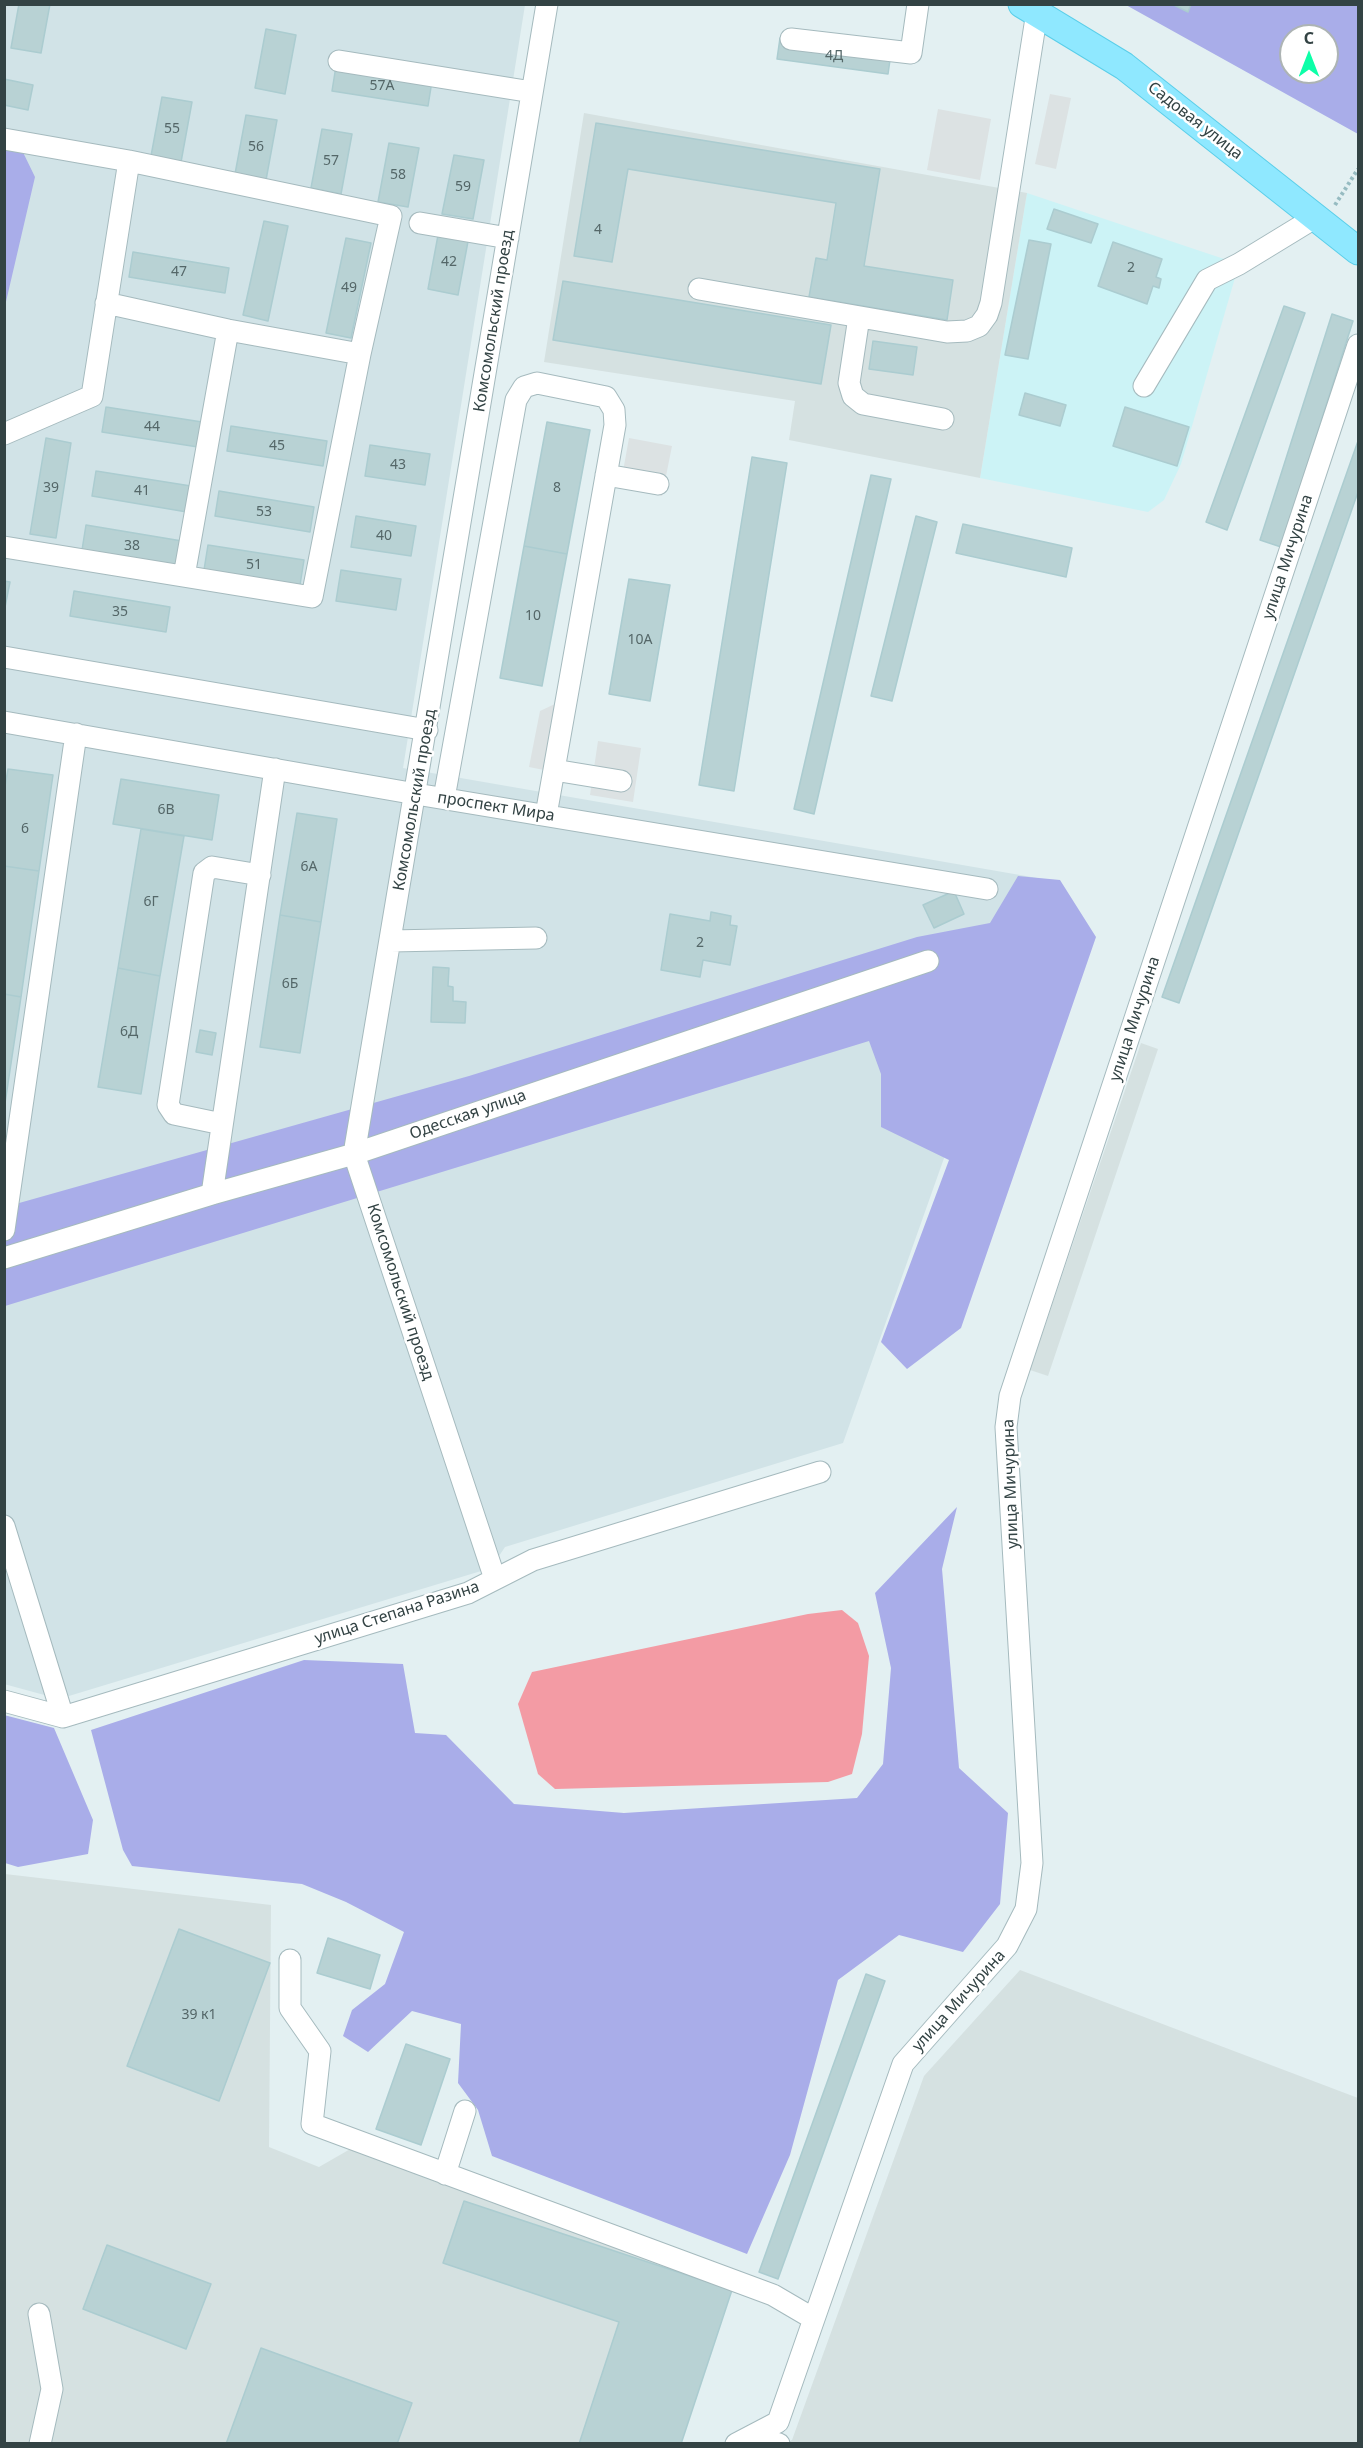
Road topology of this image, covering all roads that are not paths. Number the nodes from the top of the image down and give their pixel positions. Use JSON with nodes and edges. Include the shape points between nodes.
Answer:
{"nodes":[{"id":1,"x":547,"y":4,"type":"edge"},
{"id":2,"x":918,"y":4,"type":"edge"},
{"id":3,"x":1030,"y":8,"type":"edge"},
{"id":4,"x":791,"y":39,"type":"dead end"},
{"id":5,"x":339,"y":61,"type":"dead end"},
{"id":6,"x":532,"y":92,"type":"junction"},
{"id":7,"x":4,"y":139,"type":"edge"},
{"id":8,"x":129,"y":161,"type":"junction"},
{"id":9,"x":1320,"y":220,"type":"junction"},
{"id":10,"x":420,"y":223,"type":"dead end"},
{"id":11,"x":508,"y":238,"type":"junction"},
{"id":12,"x":1359,"y":251,"type":"edge"},
{"id":13,"x":699,"y":289,"type":"dead end"},
{"id":14,"x":106,"y":303,"type":"junction"},
{"id":15,"x":859,"y":317,"type":"junction"},
{"id":16,"x":228,"y":330,"type":"junction"},
{"id":17,"x":1359,"y":345,"type":"edge"},
{"id":18,"x":360,"y":354,"type":"junction"},
{"id":19,"x":1144,"y":386,"type":"dead end"},
{"id":20,"x":943,"y":419,"type":"dead end"},
{"id":21,"x":4,"y":434,"type":"edge"},
{"id":22,"x":606,"y":475,"type":"junction"},
{"id":23,"x":658,"y":484,"type":"dead end"},
{"id":24,"x":4,"y":547,"type":"edge"},
{"id":25,"x":184,"y":576,"type":"junction"},
{"id":26,"x":4,"y":657,"type":"edge"},
{"id":27,"x":4,"y":722,"type":"edge"},
{"id":28,"x":427,"y":730,"type":"junction"},
{"id":29,"x":76,"y":734,"type":"junction"},
{"id":30,"x":275,"y":769,"type":"junction"},
{"id":31,"x":554,"y":770,"type":"junction"},
{"id":32,"x":621,"y":781,"type":"dead end"},
{"id":33,"x":416,"y":794,"type":"junction"},
{"id":34,"x":444,"y":798,"type":"junction"},
{"id":35,"x":546,"y":815,"type":"junction"},
{"id":36,"x":260,"y":875,"type":"junction"},
{"id":37,"x":987,"y":889,"type":"dead end"},
{"id":38,"x":536,"y":938,"type":"dead end"},
{"id":39,"x":392,"y":941,"type":"junction"},
{"id":40,"x":928,"y":961,"type":"dead end"},
{"id":41,"x":222,"y":1124,"type":"junction"},
{"id":42,"x":354,"y":1154,"type":"junction"},
{"id":43,"x":212,"y":1194,"type":"junction"},
{"id":44,"x":4,"y":1230,"type":"edge"},
{"id":45,"x":4,"y":1258,"type":"edge"},
{"id":46,"x":820,"y":1472,"type":"dead end"},
{"id":47,"x":4,"y":1526,"type":"edge"},
{"id":48,"x":495,"y":1579,"type":"junction"},
{"id":49,"x":4,"y":1701,"type":"edge"},
{"id":50,"x":63,"y":1717,"type":"junction"},
{"id":51,"x":290,"y":1960,"type":"dead end"},
{"id":52,"x":465,"y":2110,"type":"dead end"},
{"id":53,"x":445,"y":2174,"type":"junction"},
{"id":54,"x":39,"y":2314,"type":"dead end"},
{"id":55,"x":814,"y":2319,"type":"junction"},
{"id":56,"x":748,"y":2441,"type":"edge"},
{"id":57,"x":40,"y":2444,"type":"edge"},
{"id":58,"x":779,"y":2444,"type":"edge"}],
"edges":[{"from":1,"to":6,"type":"street","name":"Комсомольский проезд"},
{"from":2,"to":4,"type":"street","via":[[911,53]]},
{"from":3,"to":9,"type":"main road","name":"Садовая улица","via":[[1124,66]]},
{"from":3,"to":15,"type":"street","via":[[1014,166],[987,315],[979,326],[947,332]]},
{"from":5,"to":6,"type":"street"},
{"from":6,"to":11,"type":"street","name":"Комсомольский проезд"},
{"from":7,"to":8,"type":"street"},
{"from":8,"to":14,"type":"street"},
{"from":8,"to":18,"type":"street","via":[[392,216]]},
{"from":9,"to":12,"type":"main road","name":"Садовая улица"},
{"from":9,"to":19,"type":"street","via":[[1207,280]]},
{"from":10,"to":11,"type":"street"},
{"from":11,"to":28,"type":"street","name":"Комсомольский проезд"},
{"from":13,"to":15,"type":"street"},
{"from":14,"to":16,"type":"street"},
{"from":14,"to":21,"type":"street","via":[[92,396]]},
{"from":15,"to":20,"type":"street","via":[[849,383],[853,396],[863,404]]},
{"from":16,"to":18,"type":"street"},
{"from":16,"to":25,"type":"street"},
{"from":17,"to":55,"type":"street","name":"улица Мичурина","via":[[1010,1396],[1006,1427],[1032,1863],[1026,1909],[1007,1947],[903,2064]]},
{"from":18,"to":25,"type":"street","via":[[312,597]]},
{"from":22,"to":23,"type":"street"},
{"from":22,"to":31,"type":"street"},
{"from":22,"to":34,"type":"street","via":[[615,425],[614,410],[606,398],[537,383],[524,387],[516,400]]},
{"from":24,"to":25,"type":"street"},
{"from":26,"to":28,"type":"street"},
{"from":27,"to":29,"type":"street","name":"проспект Мира"},
{"from":28,"to":33,"type":"street","name":"Комсомольский проезд"},
{"from":29,"to":30,"type":"street","name":"проспект Мира"},
{"from":29,"to":44,"type":"street"},
{"from":30,"to":33,"type":"street","name":"проспект Мира"},
{"from":30,"to":36,"type":"street"},
{"from":31,"to":32,"type":"street"},
{"from":31,"to":35,"type":"street"},
{"from":33,"to":34,"type":"street","name":"проспект Мира"},
{"from":33,"to":39,"type":"street","name":"Комсомольский проезд"},
{"from":34,"to":35,"type":"street","name":"проспект Мира"},
{"from":35,"to":37,"type":"street","name":"проспект Мира"},
{"from":36,"to":41,"type":"street"},
{"from":36,"to":41,"type":"street","via":[[212,867],[204,873],[168,1105],[174,1114]]},
{"from":38,"to":39,"type":"street"},
{"from":39,"to":42,"type":"street","name":"Комсомольский проезд"},
{"from":40,"to":42,"type":"street","name":"Одесская улица"},
{"from":41,"to":43,"type":"street"},
{"from":42,"to":43,"type":"street","name":"Одесская улица"},
{"from":42,"to":48,"type":"street","name":"Комсомольский проезд"},
{"from":43,"to":45,"type":"street","name":"Одесская улица"},
{"from":46,"to":48,"type":"street","name":"улица Степана Разина","via":[[533,1560]]},
{"from":47,"to":50,"type":"street"},
{"from":48,"to":50,"type":"street","name":"улица Степана Разина","via":[[468,1593]]},
{"from":49,"to":50,"type":"street"},
{"from":51,"to":53,"type":"street","via":[[290,2008],[320,2051],[312,2124]]},
{"from":52,"to":53,"type":"street"},
{"from":53,"to":55,"type":"street","via":[[773,2295]]},
{"from":54,"to":57,"type":"street","via":[[52,2389]]},
{"from":55,"to":56,"type":"street","name":"улица Мичурина","via":[[778,2422]]},
{"from":56,"to":58,"type":"street"}]}
